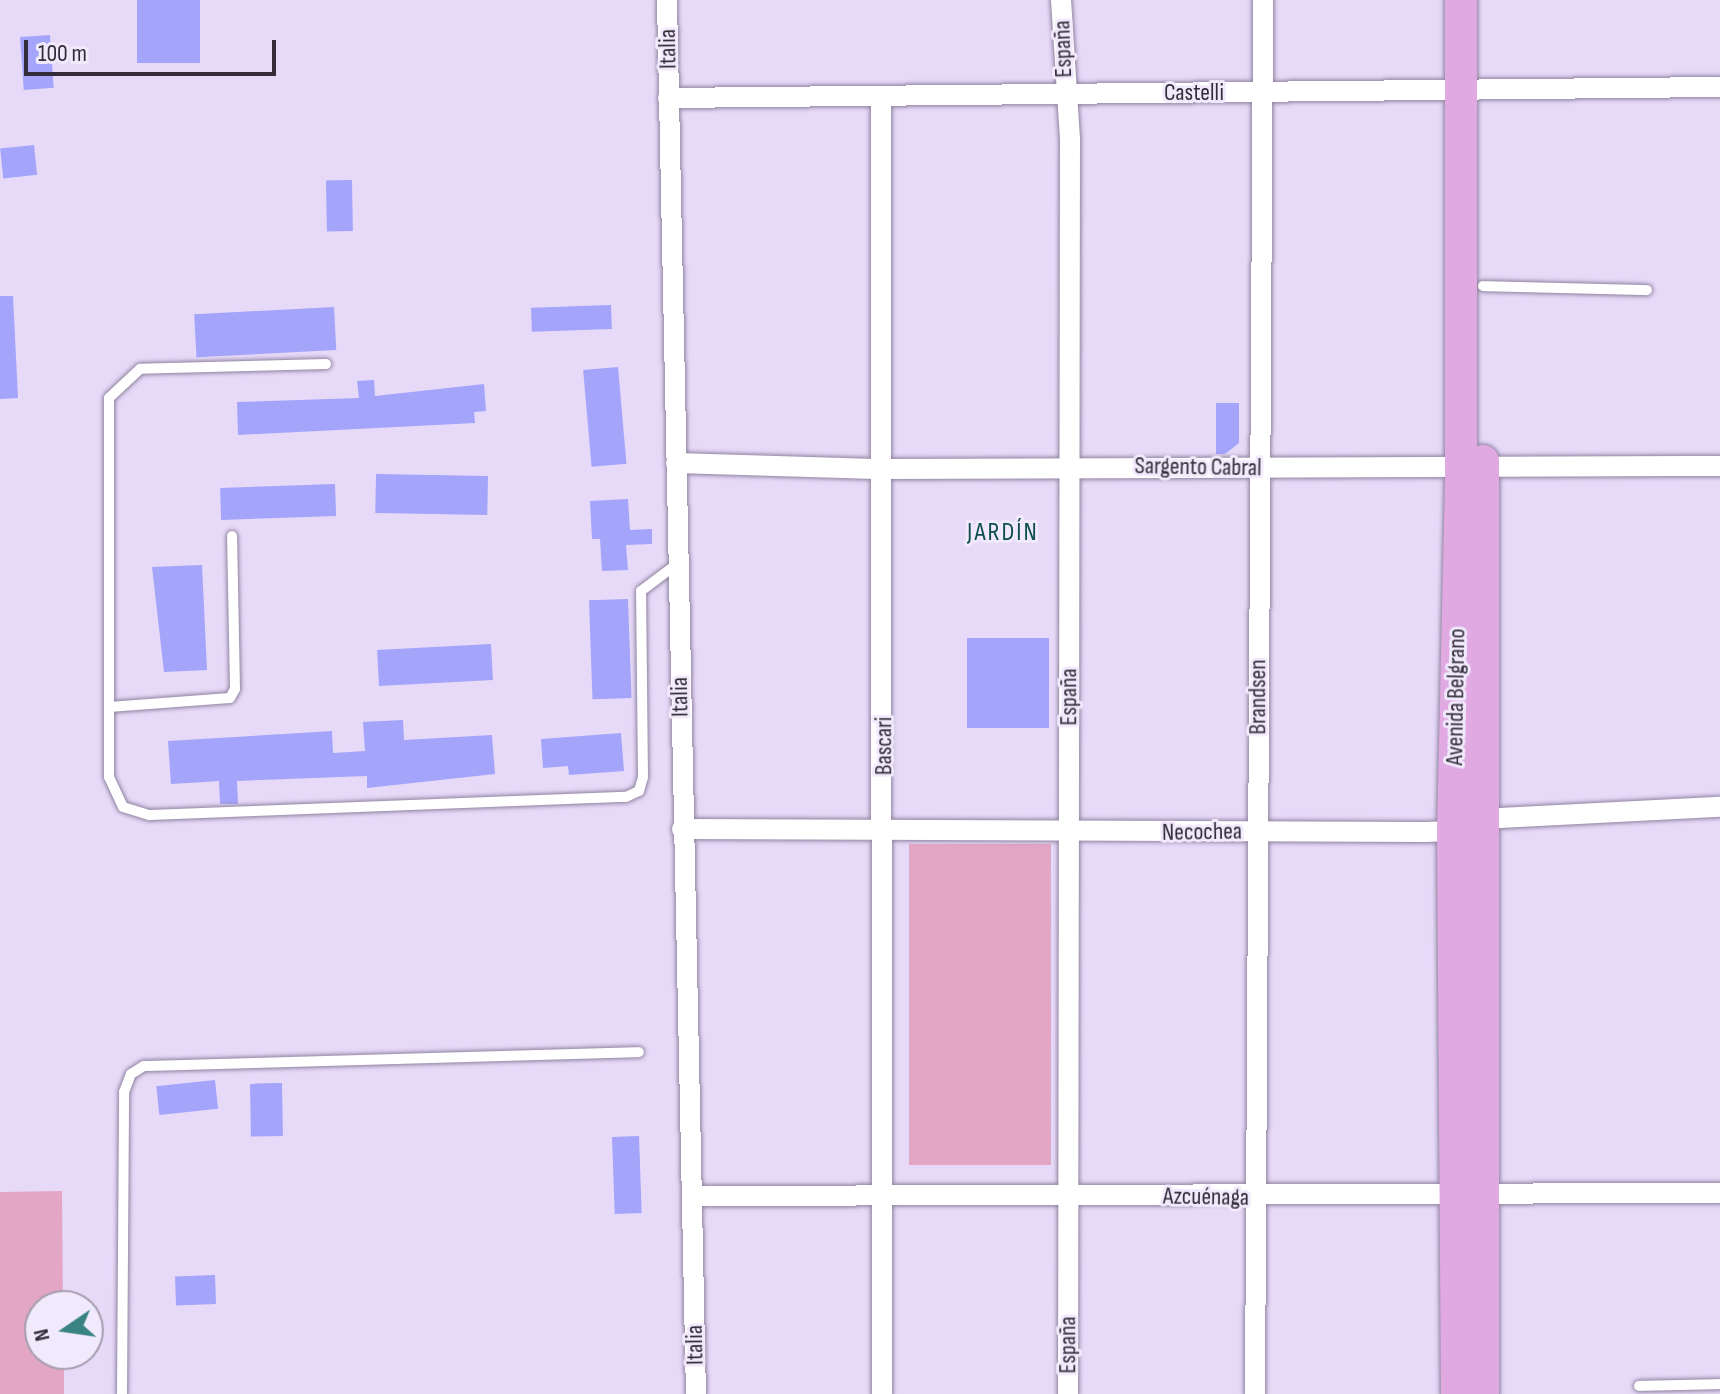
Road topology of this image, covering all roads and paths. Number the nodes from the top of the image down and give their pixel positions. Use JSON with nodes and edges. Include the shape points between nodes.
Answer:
{"nodes":[{"id":1,"x":667,"y":0,"type":"edge"},
{"id":2,"x":1061,"y":0,"type":"edge"},
{"id":3,"x":1263,"y":0,"type":"edge"},
{"id":4,"x":1461,"y":0,"type":"edge"},
{"id":5,"x":1482,"y":0,"type":"edge"},
{"id":6,"x":1720,"y":87,"type":"edge"},
{"id":7,"x":1065,"y":92,"type":"junction"},
{"id":8,"x":1472,"y":93,"type":"junction"},
{"id":9,"x":1263,"y":94,"type":"junction"},
{"id":10,"x":668,"y":98,"type":"junction"},
{"id":11,"x":881,"y":98,"type":"junction"},
{"id":12,"x":1483,"y":286,"type":"junction"},
{"id":13,"x":1647,"y":290,"type":"dead end"},
{"id":14,"x":326,"y":364,"type":"dead end"},
{"id":15,"x":676,"y":463,"type":"junction"},
{"id":16,"x":1068,"y":465,"type":"junction"},
{"id":17,"x":1472,"y":466,"type":"junction"},
{"id":18,"x":1720,"y":466,"type":"edge"},
{"id":19,"x":884,"y":469,"type":"junction"},
{"id":20,"x":1257,"y":469,"type":"junction"},
{"id":21,"x":232,"y":536,"type":"dead end"},
{"id":22,"x":677,"y":564,"type":"junction"},
{"id":23,"x":109,"y":707,"type":"junction"},
{"id":24,"x":1720,"y":807,"type":"edge"},
{"id":25,"x":1467,"y":825,"type":"junction"},
{"id":26,"x":682,"y":829,"type":"junction"},
{"id":27,"x":884,"y":831,"type":"junction"},
{"id":28,"x":1258,"y":831,"type":"junction"},
{"id":29,"x":1069,"y":834,"type":"junction"},
{"id":30,"x":639,"y":1052,"type":"dead end"},
{"id":31,"x":885,"y":1193,"type":"junction"},
{"id":32,"x":1720,"y":1193,"type":"edge"},
{"id":33,"x":1067,"y":1195,"type":"junction"},
{"id":34,"x":692,"y":1196,"type":"junction"},
{"id":35,"x":1467,"y":1197,"type":"junction"},
{"id":36,"x":1254,"y":1198,"type":"junction"},
{"id":37,"x":1720,"y":1384,"type":"edge"},
{"id":38,"x":1639,"y":1386,"type":"dead end"},
{"id":39,"x":122,"y":1394,"type":"edge"},
{"id":40,"x":696,"y":1394,"type":"edge"},
{"id":41,"x":882,"y":1394,"type":"edge"},
{"id":42,"x":1068,"y":1394,"type":"edge"},
{"id":43,"x":1255,"y":1394,"type":"edge"},
{"id":44,"x":1457,"y":1394,"type":"edge"},
{"id":45,"x":1483,"y":1394,"type":"edge"}],
"edges":[{"from":1,"to":10,"type":"street","name":"Italia"},
{"from":2,"to":7,"type":"street","name":"España"},
{"from":3,"to":9,"type":"street","name":"Brandsen"},
{"from":4,"to":8,"type":"main road","name":"Avenida Belgrano"},
{"from":5,"to":8,"type":"main road","name":"Avenida Belgrano"},
{"from":6,"to":8,"type":"street","name":"Castelli"},
{"from":7,"to":9,"type":"street","name":"Castelli"},
{"from":7,"to":11,"type":"street","name":"Castelli"},
{"from":7,"to":16,"type":"street","name":"España","via":[[1070,140]]},
{"from":8,"to":9,"type":"street","name":"Castelli"},
{"from":8,"to":12,"type":"main road","name":"Avenida Belgrano"},
{"from":8,"to":17,"type":"main road","name":"Avenida Belgrano"},
{"from":9,"to":20,"type":"street","name":"Brandsen"},
{"from":10,"to":11,"type":"street","name":"Castelli"},
{"from":10,"to":15,"type":"street","name":"Italia"},
{"from":11,"to":19,"type":"street","name":"Bascari"},
{"from":12,"to":13,"type":"lane"},
{"from":12,"to":17,"type":"main road","name":"Avenida Belgrano"},
{"from":14,"to":23,"type":"lane","via":[[140,369],[109,398]]},
{"from":15,"to":19,"type":"street","name":"Sargento Cabral"},
{"from":15,"to":22,"type":"street","name":"Italia"},
{"from":16,"to":19,"type":"street","name":"Sargento Cabral"},
{"from":16,"to":20,"type":"street","name":"Sargento Cabral"},
{"from":16,"to":29,"type":"street","name":"España"},
{"from":17,"to":18,"type":"street","name":"Sargento Cabral"},
{"from":17,"to":20,"type":"street","name":"Sargento Cabral"},
{"from":17,"to":25,"type":"main road","name":"Avenida Belgrano"},
{"from":19,"to":27,"type":"street","name":"Bascari"},
{"from":20,"to":28,"type":"street","name":"Brandsen"},
{"from":21,"to":23,"type":"lane","via":[[235,689],[230,698]]},
{"from":22,"to":23,"type":"lane","via":[[641,591],[643,777],[639,791],[626,797],[136,812],[123,807],[109,777]]},
{"from":22,"to":26,"type":"street","name":"Italia"},
{"from":24,"to":25,"type":"street","name":"Necochea"},
{"from":25,"to":28,"type":"street","name":"Necochea"},
{"from":25,"to":35,"type":"main road","name":"Avenida Belgrano"},
{"from":26,"to":27,"type":"street","name":"Necochea"},
{"from":26,"to":34,"type":"street","name":"Italia"},
{"from":27,"to":29,"type":"street","name":"Necochea"},
{"from":27,"to":31,"type":"street","name":"Bascari"},
{"from":28,"to":29,"type":"street","name":"Necochea"},
{"from":28,"to":36,"type":"street","name":"Brandsen"},
{"from":29,"to":33,"type":"street","name":"España"},
{"from":30,"to":39,"type":"lane","via":[[144,1066],[131,1074],[124,1092]]},
{"from":31,"to":33,"type":"street","name":"Azcuénaga"},
{"from":31,"to":34,"type":"street","name":"Azcuénaga"},
{"from":31,"to":41,"type":"street","name":"Bascari"},
{"from":32,"to":35,"type":"street","name":"Azcuénaga"},
{"from":33,"to":36,"type":"street","name":"Azcuénaga"},
{"from":33,"to":42,"type":"street","name":"España"},
{"from":34,"to":40,"type":"street","name":"Italia"},
{"from":35,"to":36,"type":"street","name":"Azcuénaga"},
{"from":35,"to":44,"type":"main road","name":"Avenida Belgrano"},
{"from":35,"to":45,"type":"main road","name":"Avenida Belgrano"},
{"from":36,"to":43,"type":"street","name":"Brandsen"},
{"from":37,"to":38,"type":"lane"}]}
